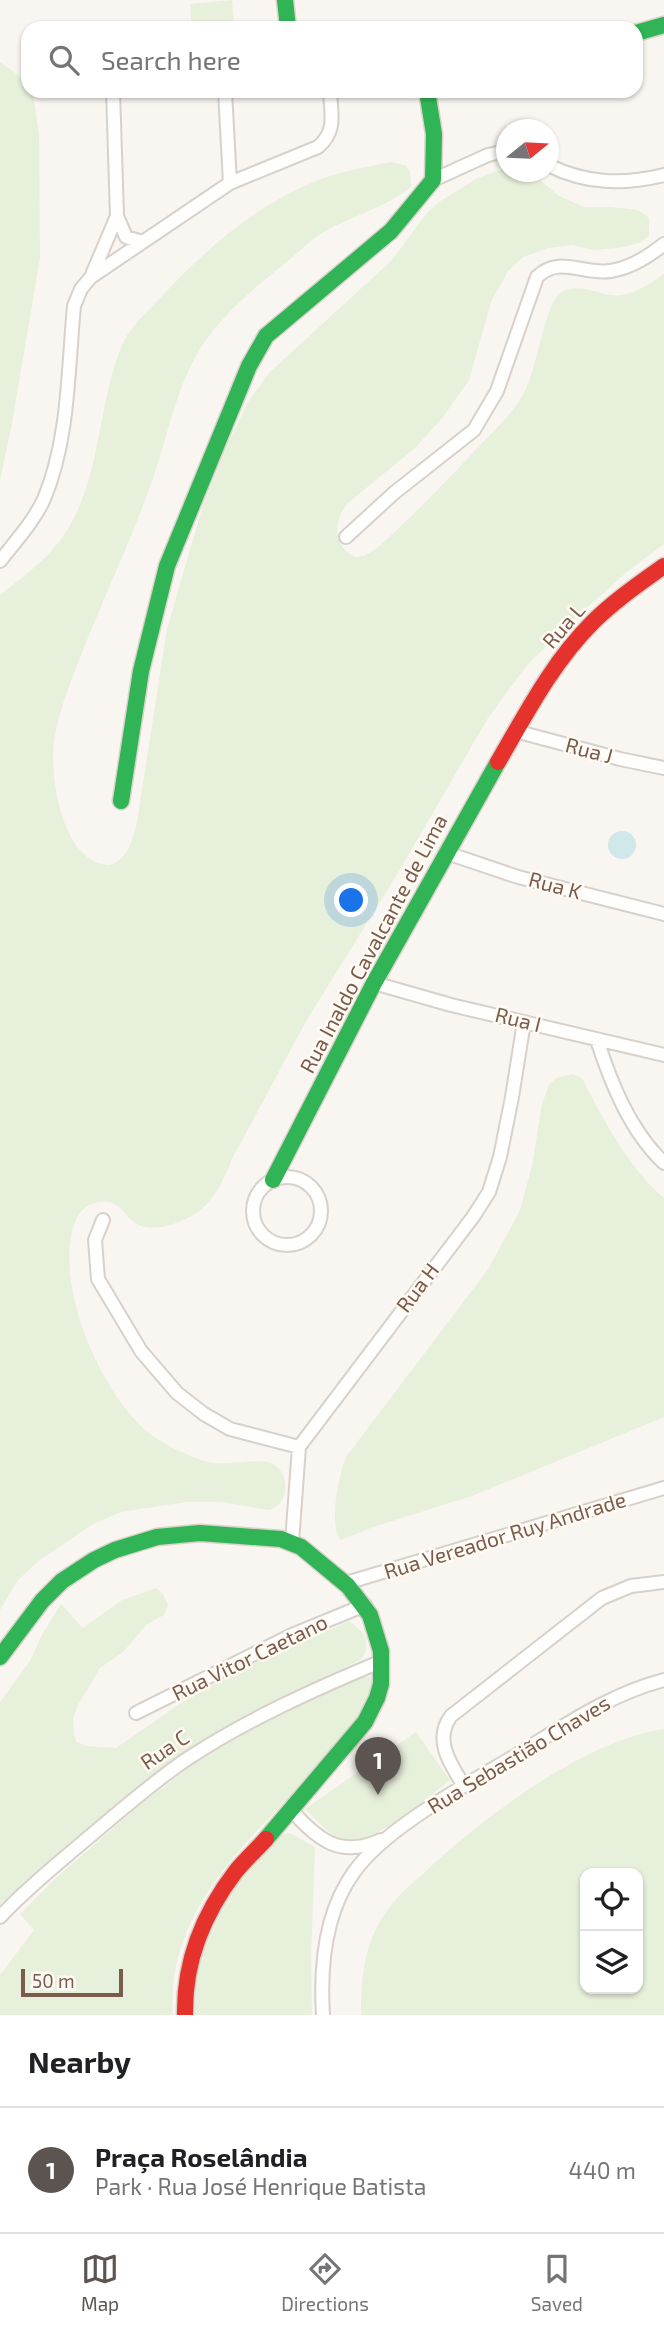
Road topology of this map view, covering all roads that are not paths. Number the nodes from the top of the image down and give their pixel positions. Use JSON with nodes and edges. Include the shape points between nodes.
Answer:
{"nodes":[{"id":1,"x":285,"y":0,"type":"edge"},
{"id":2,"x":287,"y":21,"type":"edge"},
{"id":3,"x":664,"y":25,"type":"edge"},
{"id":4,"x":643,"y":31,"type":"edge"},
{"id":5,"x":113,"y":98,"type":"edge"},
{"id":6,"x":225,"y":98,"type":"edge"},
{"id":7,"x":330,"y":98,"type":"edge"},
{"id":8,"x":428,"y":98,"type":"edge"},
{"id":9,"x":496,"y":154,"type":"edge"},
{"id":10,"x":559,"y":170,"type":"edge"},
{"id":11,"x":664,"y":175,"type":"edge"},
{"id":12,"x":433,"y":180,"type":"junction"},
{"id":13,"x":230,"y":183,"type":"junction"},
{"id":14,"x":117,"y":216,"type":"junction"},
{"id":15,"x":142,"y":242,"type":"junction"},
{"id":16,"x":664,"y":244,"type":"edge"},
{"id":17,"x":91,"y":277,"type":"junction"},
{"id":18,"x":346,"y":537,"type":"dead end"},
{"id":19,"x":0,"y":561,"type":"edge"},
{"id":20,"x":664,"y":566,"type":"edge"},
{"id":21,"x":515,"y":731,"type":"junction"},
{"id":22,"x":664,"y":768,"type":"edge"},
{"id":23,"x":121,"y":800,"type":"dead end"},
{"id":24,"x":447,"y":853,"type":"junction"},
{"id":25,"x":664,"y":915,"type":"edge"},
{"id":26,"x":374,"y":983,"type":"junction"},
{"id":27,"x":524,"y":1022,"type":"junction"},
{"id":28,"x":597,"y":1040,"type":"junction"},
{"id":29,"x":664,"y":1055,"type":"edge"},
{"id":30,"x":664,"y":1163,"type":"edge"},
{"id":31,"x":273,"y":1180,"type":"junction"},
{"id":32,"x":103,"y":1220,"type":"dead end"},
{"id":33,"x":299,"y":1447,"type":"junction"},
{"id":34,"x":664,"y":1488,"type":"edge"},
{"id":35,"x":292,"y":1542,"type":"junction"},
{"id":36,"x":664,"y":1582,"type":"edge"},
{"id":37,"x":346,"y":1583,"type":"junction"},
{"id":38,"x":365,"y":1605,"type":"junction"},
{"id":39,"x":0,"y":1657,"type":"edge"},
{"id":40,"x":383,"y":1661,"type":"junction"},
{"id":41,"x":664,"y":1680,"type":"edge"},
{"id":42,"x":136,"y":1713,"type":"dead end"},
{"id":43,"x":464,"y":1786,"type":"junction"},
{"id":44,"x":290,"y":1810,"type":"junction"},
{"id":45,"x":402,"y":1827,"type":"junction"},
{"id":46,"x":0,"y":1917,"type":"edge"},
{"id":47,"x":186,"y":2015,"type":"edge"},
{"id":48,"x":323,"y":2015,"type":"edge"}],
"edges":[{"from":1,"to":2,"type":"street"},
{"from":3,"to":4,"type":"street"},
{"from":5,"to":14,"type":"street"},
{"from":6,"to":13,"type":"street"},
{"from":7,"to":13,"type":"street","via":[[331,128],[326,140],[305,154]]},
{"from":8,"to":12,"type":"street"},
{"from":9,"to":12,"type":"street"},
{"from":10,"to":11,"type":"street","via":[[602,182]]},
{"from":12,"to":23,"type":"street","via":[[391,231],[266,336],[248,366],[167,566],[141,671]]},
{"from":13,"to":15,"type":"street"},
{"from":14,"to":15,"type":"street","via":[[126,237]]},
{"from":14,"to":17,"type":"street"},
{"from":15,"to":17,"type":"street"},
{"from":16,"to":18,"type":"street","via":[[628,267],[609,271],[546,268],[537,277],[496,391],[474,430]]},
{"from":17,"to":19,"type":"street","via":[[74,306],[62,429],[44,499]]},
{"from":20,"to":21,"type":"street","name":"Rua L","via":[[621,597],[579,638]]},
{"from":21,"to":22,"type":"street","name":"Rua J"},
{"from":21,"to":24,"type":"street","name":"Rua Inaldo Cavalcante de Lima"},
{"from":24,"to":25,"type":"street","name":"Rua K","via":[[518,877]]},
{"from":24,"to":26,"type":"street","name":"Rua Inaldo Cavalcante de Lima"},
{"from":26,"to":27,"type":"street","name":"Rua I"},
{"from":26,"to":31,"type":"street","name":"Rua Inaldo Cavalcante de Lima"},
{"from":27,"to":28,"type":"street","name":"Rua I"},
{"from":27,"to":33,"type":"street","name":"Rua H","via":[[500,1157],[489,1192]]},
{"from":28,"to":29,"type":"street","name":"Rua I"},
{"from":28,"to":30,"type":"street","via":[[629,1115]]},
{"from":31,"to":31,"type":"street","name":"Rua Inaldo Cavalcante de Lima","via":[[298,1178],[316,1194],[318,1225],[300,1242],[283,1245],[271,1241],[256,1224],[254,1201]]},
{"from":32,"to":33,"type":"street","via":[[95,1240],[99,1279],[141,1351],[177,1393],[230,1429]]},
{"from":33,"to":35,"type":"street"},
{"from":34,"to":37,"type":"street","name":"Rua Vereador Ruy Andrade"},
{"from":35,"to":37,"type":"street"},
{"from":35,"to":39,"type":"street","via":[[188,1533],[136,1542],[85,1565],[53,1588]]},
{"from":36,"to":43,"type":"street","via":[[631,1586],[602,1598],[451,1716],[444,1726],[443,1744]]},
{"from":37,"to":38,"type":"street"},
{"from":38,"to":40,"type":"street"},
{"from":38,"to":42,"type":"street","name":"Rua Vitor Caetano","via":[[292,1635]]},
{"from":40,"to":44,"type":"street","via":[[378,1698],[366,1723]]},
{"from":40,"to":46,"type":"street","name":"Rua C","via":[[319,1688],[189,1758],[150,1786]]},
{"from":41,"to":43,"type":"street","name":"Rua Sebastião Chaves","via":[[600,1705]]},
{"from":43,"to":45,"type":"street","name":"Rua Sebastião Chaves"},
{"from":44,"to":45,"type":"street","via":[[321,1839],[341,1847],[368,1845]]},
{"from":44,"to":47,"type":"street","via":[[239,1868],[211,1909],[188,1962]]},
{"from":45,"to":48,"type":"street","name":"Rua Sebastião Chaves","via":[[352,1874],[337,1905],[324,1958]]}]}
